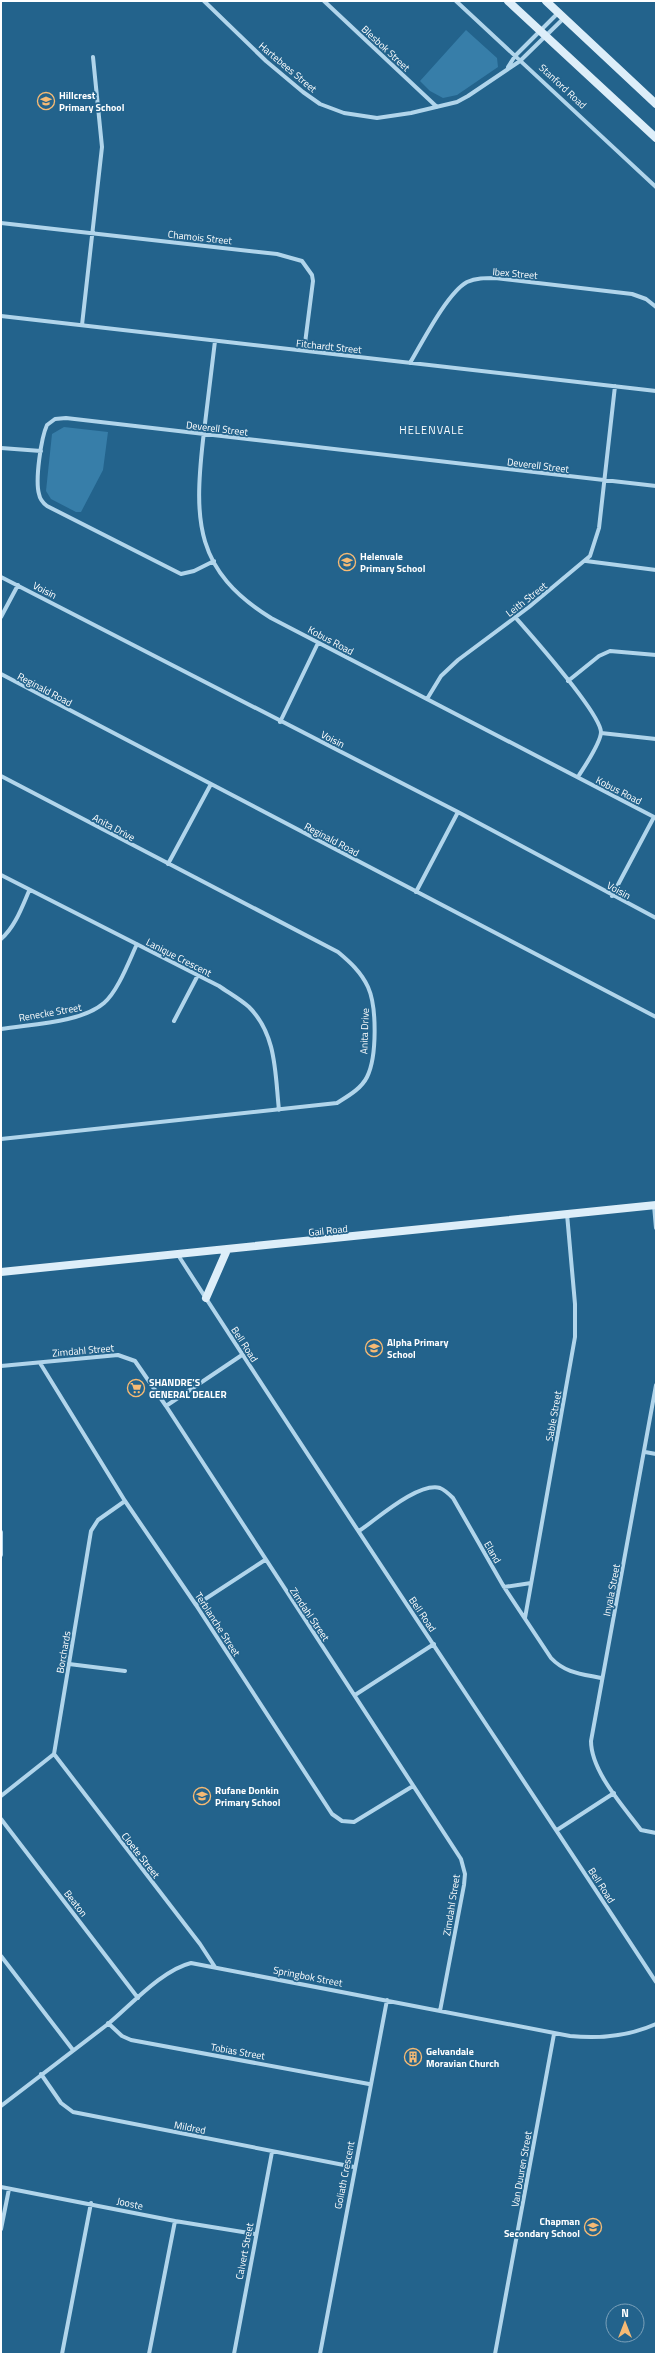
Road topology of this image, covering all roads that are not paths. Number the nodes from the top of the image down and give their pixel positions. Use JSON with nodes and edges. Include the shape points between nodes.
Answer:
{"nodes":[{"id":1,"x":204,"y":1,"type":"edge"},
{"id":2,"x":324,"y":1,"type":"edge"},
{"id":3,"x":456,"y":1,"type":"edge"},
{"id":4,"x":508,"y":1,"type":"edge"},
{"id":5,"x":546,"y":1,"type":"edge"},
{"id":6,"x":561,"y":16,"type":"junction"},
{"id":7,"x":542,"y":32,"type":"junction"},
{"id":8,"x":515,"y":56,"type":"junction"},
{"id":9,"x":93,"y":57,"type":"dead end"},
{"id":10,"x":520,"y":61,"type":"junction"},
{"id":11,"x":508,"y":68,"type":"junction"},
{"id":12,"x":656,"y":104,"type":"edge"},
{"id":13,"x":437,"y":107,"type":"junction"},
{"id":14,"x":656,"y":138,"type":"edge"},
{"id":15,"x":656,"y":187,"type":"edge"},
{"id":16,"x":1,"y":223,"type":"edge"},
{"id":17,"x":93,"y":233,"type":"junction"},
{"id":18,"x":656,"y":307,"type":"edge"},
{"id":19,"x":1,"y":316,"type":"edge"},
{"id":20,"x":82,"y":325,"type":"junction"},
{"id":21,"x":215,"y":340,"type":"junction"},
{"id":22,"x":304,"y":351,"type":"junction"},
{"id":23,"x":410,"y":363,"type":"junction"},
{"id":24,"x":615,"y":386,"type":"junction"},
{"id":25,"x":656,"y":391,"type":"edge"},
{"id":26,"x":204,"y":434,"type":"junction"},
{"id":27,"x":1,"y":448,"type":"edge"},
{"id":28,"x":41,"y":451,"type":"junction"},
{"id":29,"x":604,"y":480,"type":"junction"},
{"id":30,"x":656,"y":486,"type":"edge"},
{"id":31,"x":214,"y":561,"type":"junction"},
{"id":32,"x":586,"y":561,"type":"junction"},
{"id":33,"x":656,"y":570,"type":"edge"},
{"id":34,"x":1,"y":577,"type":"edge"},
{"id":35,"x":18,"y":585,"type":"junction"},
{"id":36,"x":1,"y":617,"type":"edge"},
{"id":37,"x":516,"y":618,"type":"junction"},
{"id":38,"x":318,"y":643,"type":"junction"},
{"id":39,"x":656,"y":655,"type":"edge"},
{"id":40,"x":1,"y":674,"type":"edge"},
{"id":41,"x":568,"y":682,"type":"junction"},
{"id":42,"x":427,"y":699,"type":"junction"},
{"id":43,"x":280,"y":722,"type":"junction"},
{"id":44,"x":601,"y":733,"type":"junction"},
{"id":45,"x":656,"y":739,"type":"edge"},
{"id":46,"x":1,"y":776,"type":"edge"},
{"id":47,"x":578,"y":778,"type":"junction"},
{"id":48,"x":211,"y":784,"type":"junction"},
{"id":49,"x":458,"y":812,"type":"junction"},
{"id":50,"x":655,"y":817,"type":"edge"},
{"id":51,"x":168,"y":864,"type":"junction"},
{"id":52,"x":1,"y":875,"type":"edge"},
{"id":53,"x":30,"y":891,"type":"junction"},
{"id":54,"x":416,"y":892,"type":"junction"},
{"id":55,"x":612,"y":896,"type":"junction"},
{"id":56,"x":656,"y":918,"type":"edge"},
{"id":57,"x":1,"y":939,"type":"edge"},
{"id":58,"x":137,"y":944,"type":"junction"},
{"id":59,"x":198,"y":975,"type":"junction"},
{"id":60,"x":656,"y":1017,"type":"edge"},
{"id":61,"x":174,"y":1021,"type":"dead end"},
{"id":62,"x":1,"y":1028,"type":"edge"},
{"id":63,"x":279,"y":1110,"type":"junction"},
{"id":64,"x":1,"y":1139,"type":"edge"},
{"id":65,"x":655,"y":1205,"type":"edge"},
{"id":66,"x":567,"y":1214,"type":"junction"},
{"id":67,"x":656,"y":1228,"type":"edge"},
{"id":68,"x":227,"y":1250,"type":"junction"},
{"id":69,"x":178,"y":1255,"type":"junction"},
{"id":70,"x":1,"y":1272,"type":"edge"},
{"id":71,"x":206,"y":1298,"type":"junction"},
{"id":72,"x":242,"y":1355,"type":"junction"},
{"id":73,"x":40,"y":1362,"type":"junction"},
{"id":74,"x":1,"y":1366,"type":"edge"},
{"id":75,"x":656,"y":1385,"type":"edge"},
{"id":76,"x":166,"y":1406,"type":"junction"},
{"id":77,"x":645,"y":1452,"type":"junction"},
{"id":78,"x":656,"y":1454,"type":"edge"},
{"id":79,"x":125,"y":1501,"type":"junction"},
{"id":80,"x":1,"y":1532,"type":"edge"},
{"id":81,"x":359,"y":1532,"type":"junction"},
{"id":82,"x":1,"y":1555,"type":"edge"},
{"id":83,"x":265,"y":1560,"type":"junction"},
{"id":84,"x":531,"y":1583,"type":"junction"},
{"id":85,"x":504,"y":1587,"type":"junction"},
{"id":86,"x":196,"y":1605,"type":"junction"},
{"id":87,"x":525,"y":1618,"type":"junction"},
{"id":88,"x":434,"y":1644,"type":"junction"},
{"id":89,"x":69,"y":1664,"type":"junction"},
{"id":90,"x":125,"y":1670,"type":"dead end"},
{"id":91,"x":601,"y":1678,"type":"junction"},
{"id":92,"x":355,"y":1695,"type":"junction"},
{"id":93,"x":54,"y":1754,"type":"junction"},
{"id":94,"x":413,"y":1786,"type":"junction"},
{"id":95,"x":614,"y":1793,"type":"junction"},
{"id":96,"x":1,"y":1796,"type":"edge"},
{"id":97,"x":1,"y":1819,"type":"edge"},
{"id":98,"x":557,"y":1830,"type":"junction"},
{"id":99,"x":656,"y":1833,"type":"edge"},
{"id":100,"x":1,"y":1956,"type":"edge"},
{"id":101,"x":215,"y":1967,"type":"junction"},
{"id":102,"x":656,"y":1982,"type":"edge"},
{"id":103,"x":138,"y":1998,"type":"junction"},
{"id":104,"x":386,"y":2000,"type":"junction"},
{"id":105,"x":440,"y":2011,"type":"junction"},
{"id":106,"x":108,"y":2023,"type":"junction"},
{"id":107,"x":656,"y":2024,"type":"edge"},
{"id":108,"x":554,"y":2034,"type":"junction"},
{"id":109,"x":72,"y":2050,"type":"junction"},
{"id":110,"x":41,"y":2074,"type":"junction"},
{"id":111,"x":369,"y":2084,"type":"junction"},
{"id":112,"x":2,"y":2103,"type":"edge"},
{"id":113,"x":272,"y":2152,"type":"junction"},
{"id":114,"x":354,"y":2167,"type":"junction"},
{"id":115,"x":1,"y":2187,"type":"edge"},
{"id":116,"x":9,"y":2189,"type":"junction"},
{"id":117,"x":91,"y":2203,"type":"junction"},
{"id":118,"x":175,"y":2221,"type":"junction"},
{"id":119,"x":1,"y":2229,"type":"edge"},
{"id":120,"x":255,"y":2234,"type":"junction"},
{"id":121,"x":62,"y":2354,"type":"edge"},
{"id":122,"x":149,"y":2354,"type":"edge"},
{"id":123,"x":234,"y":2354,"type":"edge"},
{"id":124,"x":320,"y":2354,"type":"edge"},
{"id":125,"x":495,"y":2354,"type":"edge"}],
"edges":[{"from":1,"to":13,"type":"street","name":"Hartebees Street","via":[[266,61],[320,104],[344,113],[377,118],[394,118]]},
{"from":2,"to":13,"type":"street","name":"Blesbok Street"},
{"from":3,"to":8,"type":"street","name":"Stanford Road"},
{"from":4,"to":7,"type":"street"},
{"from":5,"to":6,"type":"street"},
{"from":6,"to":7,"type":"street"},
{"from":6,"to":7,"type":"street"},
{"from":6,"to":12,"type":"street"},
{"from":7,"to":8,"type":"street"},
{"from":7,"to":10,"type":"street","name":"Hartebees Street"},
{"from":7,"to":14,"type":"street"},
{"from":8,"to":10,"type":"street","name":"Stanford Road"},
{"from":8,"to":11,"type":"street"},
{"from":9,"to":17,"type":"street","via":[[102,147]]},
{"from":10,"to":11,"type":"street","name":"Hartebees Street"},
{"from":10,"to":15,"type":"street","name":"Stanford Road"},
{"from":11,"to":13,"type":"street","name":"Hartebees Street","via":[[468,96]]},
{"from":16,"to":17,"type":"street","name":"Chamois Street"},
{"from":17,"to":20,"type":"street"},
{"from":17,"to":22,"type":"street","name":"Chamois Street","via":[[277,254],[302,261],[309,269],[313,281]]},
{"from":18,"to":23,"type":"street","name":"Ibex Street","via":[[646,299],[632,294],[495,278],[474,280],[463,285],[451,298]]},
{"from":19,"to":20,"type":"street","name":"Fitchardt Street"},
{"from":20,"to":21,"type":"street","name":"Fitchardt Street"},
{"from":21,"to":22,"type":"street","name":"Fitchardt Street"},
{"from":21,"to":26,"type":"street","name":"Kobus Road"},
{"from":22,"to":23,"type":"street","name":"Fitchardt Street"},
{"from":23,"to":24,"type":"street","name":"Fitchardt Street"},
{"from":24,"to":25,"type":"street","name":"Fitchardt Street"},
{"from":24,"to":29,"type":"street"},
{"from":26,"to":28,"type":"street","name":"Deverell Street","via":[[60,418],[47,425]]},
{"from":26,"to":29,"type":"street","name":"Deverell Street"},
{"from":26,"to":31,"type":"street","name":"Kobus Road","via":[[198,508],[201,526]]},
{"from":27,"to":28,"type":"street"},
{"from":28,"to":31,"type":"street","name":"Deverell Street","via":[[38,489],[42,501],[48,506],[181,574],[189,573]]},
{"from":29,"to":30,"type":"street","name":"Deverell Street"},
{"from":29,"to":32,"type":"street","via":[[596,540],[593,551]]},
{"from":31,"to":38,"type":"street","name":"Kobus Road","via":[[228,584],[245,600],[271,618]]},
{"from":32,"to":33,"type":"street"},
{"from":32,"to":37,"type":"street","name":"Leith Street"},
{"from":34,"to":35,"type":"street","name":"Voisin"},
{"from":35,"to":36,"type":"street"},
{"from":35,"to":43,"type":"street","name":"Voisin"},
{"from":37,"to":41,"type":"street"},
{"from":37,"to":42,"type":"street","name":"Leith Street","via":[[458,660],[441,676]]},
{"from":38,"to":42,"type":"street","name":"Kobus Road"},
{"from":38,"to":43,"type":"street"},
{"from":39,"to":41,"type":"street","via":[[610,651],[599,656]]},
{"from":40,"to":48,"type":"street","name":"Reginald Road"},
{"from":41,"to":44,"type":"street","via":[[590,709]]},
{"from":42,"to":47,"type":"street","name":"Kobus Road"},
{"from":43,"to":49,"type":"street","name":"Voisin"},
{"from":44,"to":45,"type":"street"},
{"from":44,"to":47,"type":"street"},
{"from":46,"to":51,"type":"street","name":"Anita Drive"},
{"from":47,"to":50,"type":"street","name":"Kobus Road"},
{"from":48,"to":51,"type":"street"},
{"from":48,"to":54,"type":"street","name":"Reginald Road"},
{"from":49,"to":54,"type":"street"},
{"from":49,"to":55,"type":"street","name":"Voisin"},
{"from":50,"to":55,"type":"street"},
{"from":51,"to":63,"type":"street","name":"Anita Drive","via":[[338,952],[352,964],[368,987],[374,1012],[374,1039],[366,1078],[353,1092],[337,1103]]},
{"from":52,"to":53,"type":"street","name":"Lanique Crescent"},
{"from":53,"to":57,"type":"street","via":[[15,922]]},
{"from":53,"to":58,"type":"street","name":"Lanique Crescent"},
{"from":54,"to":60,"type":"street","name":"Reginald Road"},
{"from":55,"to":56,"type":"street","name":"Voisin"},
{"from":58,"to":59,"type":"street","name":"Lanique Crescent"},
{"from":58,"to":62,"type":"street","name":"Renecke Street","via":[[114,990],[105,1002],[93,1011],[76,1017]]},
{"from":59,"to":61,"type":"street"},
{"from":59,"to":63,"type":"street","name":"Lanique Crescent","via":[[219,986],[248,1007],[260,1020],[271,1044]]},
{"from":63,"to":64,"type":"street","name":"Anita Drive"},
{"from":65,"to":66,"type":"street","name":"Gail Road"},
{"from":65,"to":67,"type":"street"},
{"from":66,"to":68,"type":"street","name":"Gail Road"},
{"from":66,"to":84,"type":"street","name":"Sable Street","via":[[576,1323]]},
{"from":68,"to":69,"type":"street","name":"Gail Road"},
{"from":68,"to":71,"type":"street"},
{"from":69,"to":70,"type":"street","name":"Gail Road"},
{"from":69,"to":71,"type":"street","name":"Bell Road"},
{"from":71,"to":72,"type":"street","name":"Bell Road"},
{"from":72,"to":76,"type":"street"},
{"from":72,"to":81,"type":"street","name":"Bell Road"},
{"from":73,"to":74,"type":"street","name":"Zimdahl Street"},
{"from":73,"to":76,"type":"street","name":"Zimdahl Street","via":[[118,1355],[127,1357],[135,1361]]},
{"from":73,"to":79,"type":"street","name":"Terblanche Street"},
{"from":75,"to":77,"type":"street","name":"Inyala Street"},
{"from":76,"to":83,"type":"street","name":"Zimdahl Street"},
{"from":77,"to":78,"type":"street"},
{"from":77,"to":91,"type":"street","name":"Inyala Street"},
{"from":79,"to":86,"type":"street","name":"Terblanche Street"},
{"from":79,"to":89,"type":"street","name":"Borchards","via":[[98,1520],[91,1531]]},
{"from":80,"to":82,"type":"street"},
{"from":81,"to":85,"type":"street","name":"Eland","via":[[411,1495],[424,1489],[440,1488],[453,1498]]},
{"from":81,"to":88,"type":"street","name":"Bell Road"},
{"from":83,"to":86,"type":"street"},
{"from":83,"to":92,"type":"street","name":"Zimdahl Street"},
{"from":84,"to":85,"type":"street"},
{"from":84,"to":87,"type":"street","name":"Sable Street"},
{"from":85,"to":87,"type":"street","name":"Eland"},
{"from":86,"to":94,"type":"street","name":"Terblanche Street","via":[[337,1819],[350,1822],[360,1820]]},
{"from":87,"to":91,"type":"street","name":"Eland","via":[[556,1664],[570,1672]]},
{"from":88,"to":92,"type":"street"},
{"from":88,"to":98,"type":"street","name":"Bell Road"},
{"from":89,"to":90,"type":"street"},
{"from":89,"to":93,"type":"street","name":"Borchards"},
{"from":91,"to":95,"type":"street","name":"Inyala Street","via":[[591,1746],[596,1763]]},
{"from":92,"to":94,"type":"street","name":"Zimdahl Street"},
{"from":93,"to":96,"type":"street"},
{"from":93,"to":101,"type":"street","name":"Cloete Street"},
{"from":94,"to":105,"type":"street","name":"Zimdahl Street","via":[[461,1859],[465,1874]]},
{"from":95,"to":98,"type":"street"},
{"from":95,"to":99,"type":"street","name":"Inyala Street","via":[[641,1830]]},
{"from":97,"to":103,"type":"street","name":"Beaton"},
{"from":98,"to":102,"type":"street","name":"Bell Road"},
{"from":100,"to":109,"type":"street"},
{"from":101,"to":103,"type":"street","name":"Springbok Street","via":[[191,1963],[182,1965]]},
{"from":101,"to":104,"type":"street","name":"Springbok Street"},
{"from":103,"to":106,"type":"street","name":"Springbok Street"},
{"from":104,"to":105,"type":"street","name":"Springbok Street"},
{"from":104,"to":111,"type":"street","name":"Goliath Crescent"},
{"from":105,"to":108,"type":"street","name":"Springbok Street"},
{"from":106,"to":109,"type":"street","name":"Springbok Street"},
{"from":106,"to":111,"type":"street","name":"Tobias Street","via":[[122,2036],[131,2040]]},
{"from":107,"to":108,"type":"street","name":"Springbok Street","via":[[610,2036],[586,2038]]},
{"from":108,"to":125,"type":"street","name":"Van Duuren Street"},
{"from":109,"to":110,"type":"street","name":"Springbok Street"},
{"from":110,"to":112,"type":"street","name":"Springbok Street"},
{"from":110,"to":113,"type":"street","name":"Mildred","via":[[61,2103],[73,2112]]},
{"from":111,"to":114,"type":"street","name":"Goliath Crescent"},
{"from":113,"to":114,"type":"street","name":"Mildred"},
{"from":113,"to":120,"type":"street","name":"Calvert Street"},
{"from":114,"to":124,"type":"street","name":"Goliath Crescent"},
{"from":115,"to":116,"type":"street","name":"Jooste"},
{"from":116,"to":117,"type":"street","name":"Jooste"},
{"from":116,"to":119,"type":"street"},
{"from":117,"to":118,"type":"street","name":"Jooste"},
{"from":117,"to":121,"type":"street"},
{"from":118,"to":120,"type":"street","name":"Jooste"},
{"from":118,"to":122,"type":"street"},
{"from":120,"to":123,"type":"street","name":"Calvert Street"}]}
